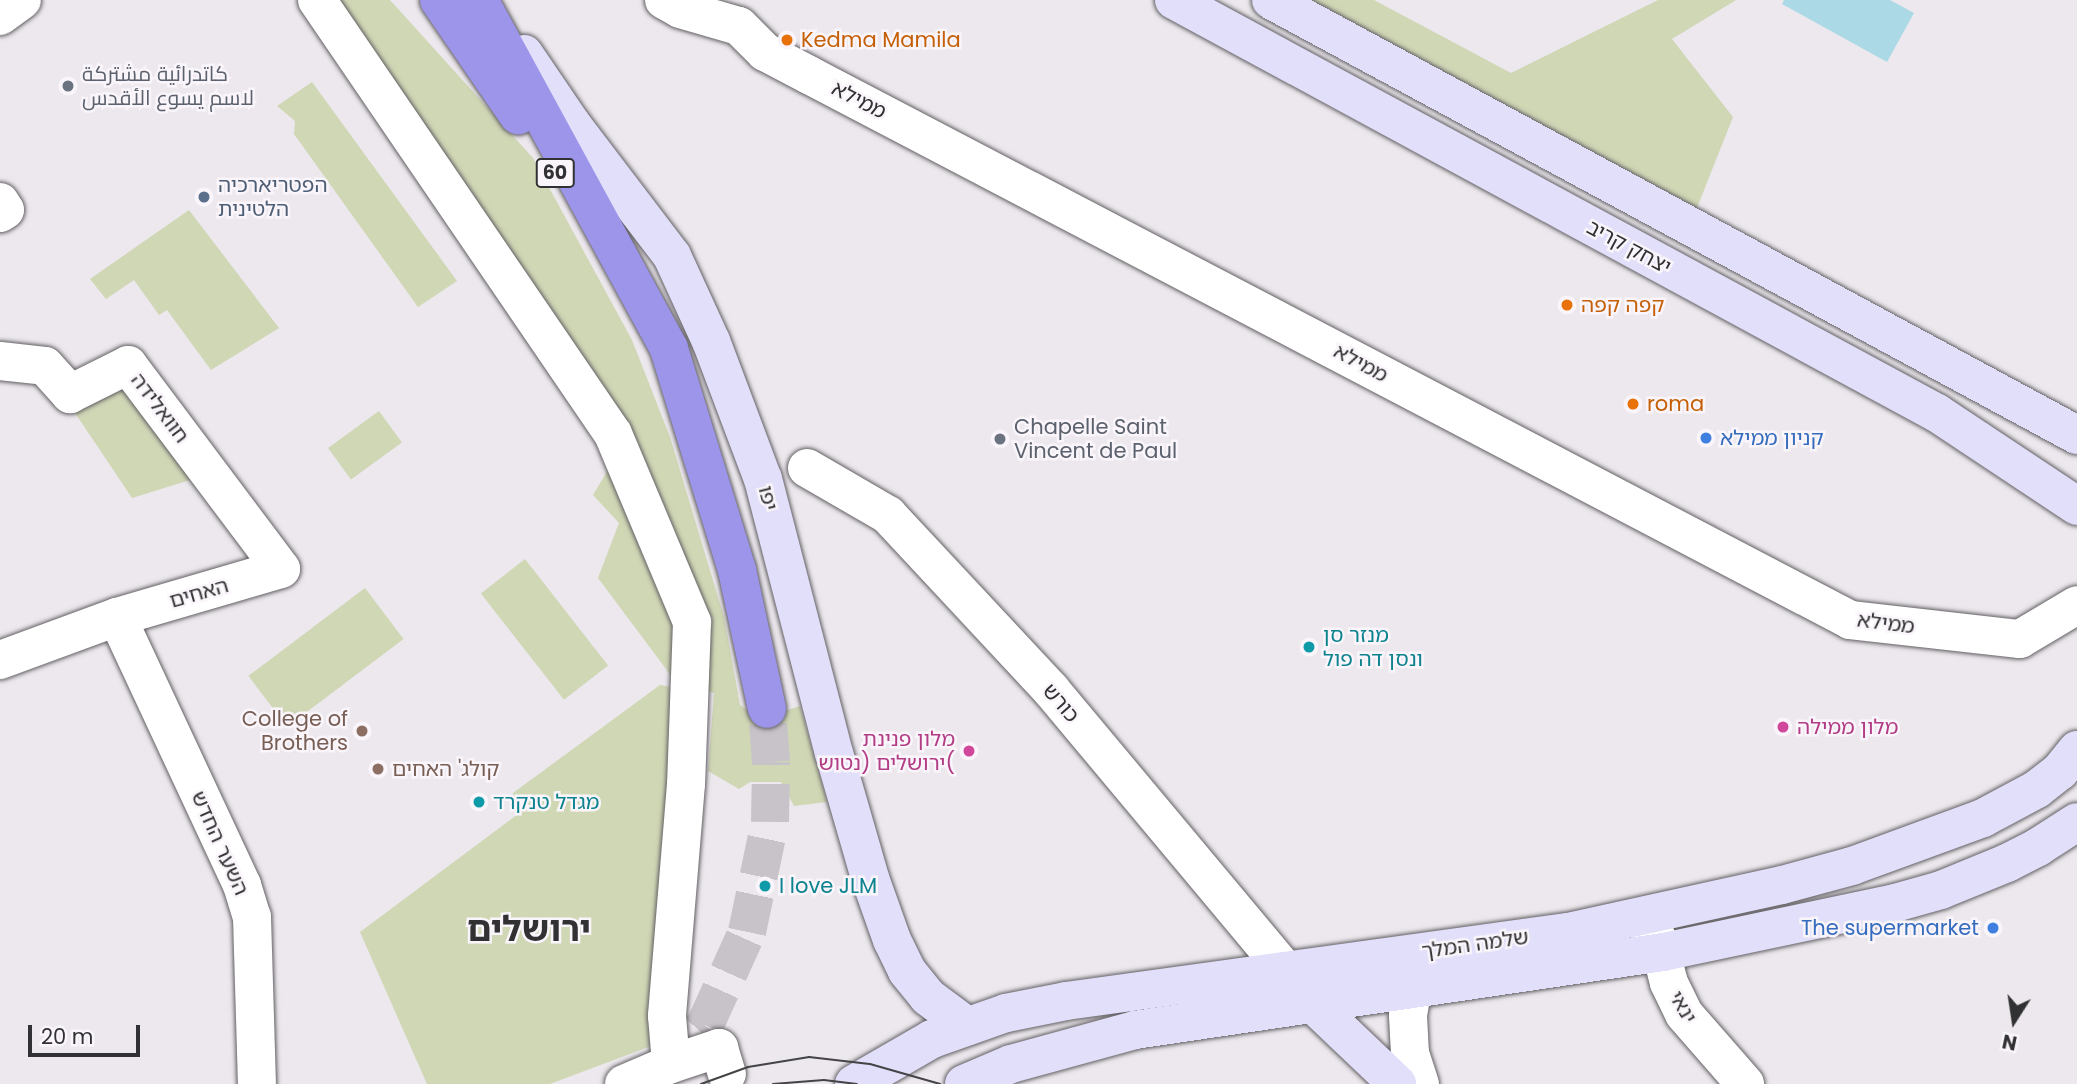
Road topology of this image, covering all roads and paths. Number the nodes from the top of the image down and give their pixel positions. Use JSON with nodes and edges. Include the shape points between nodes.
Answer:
{"nodes":[{"id":1,"x":22,"y":0,"type":"edge"},
{"id":2,"x":317,"y":0,"type":"edge"},
{"id":3,"x":439,"y":0,"type":"edge"},
{"id":4,"x":479,"y":0,"type":"edge"},
{"id":5,"x":488,"y":0,"type":"edge"},
{"id":6,"x":664,"y":0,"type":"edge"},
{"id":7,"x":1174,"y":0,"type":"edge"},
{"id":8,"x":1272,"y":0,"type":"edge"},
{"id":9,"x":0,"y":16,"type":"edge"},
{"id":10,"x":0,"y":202,"type":"edge"},
{"id":11,"x":0,"y":213,"type":"edge"},
{"id":12,"x":669,"y":349,"type":"junction"},
{"id":13,"x":0,"y":361,"type":"edge"},
{"id":14,"x":2077,"y":435,"type":"edge"},
{"id":15,"x":807,"y":468,"type":"dead end"},
{"id":16,"x":2065,"y":498,"type":"edge"},
{"id":17,"x":2077,"y":530,"type":"edge"},
{"id":18,"x":281,"y":569,"type":"joint"},
{"id":19,"x":2077,"y":605,"type":"edge"},
{"id":20,"x":117,"y":617,"type":"junction"},
{"id":21,"x":0,"y":660,"type":"edge"},
{"id":22,"x":767,"y":709,"type":"tunnel mouth"},
{"id":23,"x":2077,"y":750,"type":"edge"},
{"id":24,"x":2077,"y":822,"type":"edge"},
{"id":25,"x":1643,"y":918,"type":"junction"},
{"id":26,"x":1438,"y":949,"type":"junction"},
{"id":27,"x":1663,"y":952,"type":"junction"},
{"id":28,"x":1286,"y":971,"type":"junction"},
{"id":29,"x":1413,"y":988,"type":"junction"},
{"id":30,"x":1311,"y":1002,"type":"junction"},
{"id":31,"x":967,"y":1026,"type":"junction"},
{"id":32,"x":671,"y":1064,"type":"junction"},
{"id":33,"x":727,"y":1074,"type":"dead end"},
{"id":34,"x":257,"y":1084,"type":"edge"},
{"id":35,"x":624,"y":1084,"type":"edge"},
{"id":36,"x":854,"y":1084,"type":"edge"},
{"id":37,"x":964,"y":1084,"type":"edge"},
{"id":38,"x":1397,"y":1084,"type":"edge"},
{"id":39,"x":1420,"y":1084,"type":"edge"},
{"id":40,"x":1745,"y":1084,"type":"edge"}],
"edges":[{"from":1,"to":9,"type":"street"},
{"from":2,"to":32,"type":"street","via":[[613,434],[692,622],[686,785],[667,1016]]},
{"from":3,"to":12,"type":"highway","number":"60","via":[[544,152],[581,221]]},
{"from":4,"to":12,"type":"highway","number":"60"},
{"from":5,"to":31,"type":"street","name":"יפו","via":[[573,126],[672,256],[726,373],[763,479],[834,753],[892,940],[907,971],[928,997]]},
{"from":6,"to":19,"type":"street","name":"ממילא","via":[[740,26],[765,51],[798,69],[1850,620],[2020,639]]},
{"from":7,"to":16,"type":"street","name":"יצחק קריב","via":[[1937,413]]},
{"from":8,"to":14,"type":"street"},
{"from":10,"to":11,"type":"street","via":[[5,210]]},
{"from":12,"to":22,"type":"highway","number":"60","via":[[737,570]]},
{"from":13,"to":18,"type":"street","name":"חוואלידה","via":[[45,366],[70,394],[128,365]]},
{"from":15,"to":28,"type":"street","name":"כורש","via":[[888,515],[1051,690]]},
{"from":16,"to":17,"type":"street"},
{"from":18,"to":20,"type":"street","name":"האחים"},
{"from":20,"to":21,"type":"street","name":"האחים"},
{"from":20,"to":34,"type":"street","name":"השער החדש","via":[[242,885],[252,917]]},
{"from":23,"to":25,"type":"street","name":"שלמה המלך","via":[[2037,789],[1983,818],[1924,841],[1782,885]]},
{"from":24,"to":27,"type":"street","name":"שלמה המלך","via":[[2038,847],[1941,890]]},
{"from":25,"to":26,"type":"street","name":"שלמה המלך"},
{"from":25,"to":27,"type":"street","name":"ינאי"},
{"from":26,"to":28,"type":"street","name":"שלמה המלך"},
{"from":26,"to":29,"type":"street"},
{"from":27,"to":29,"type":"street","name":"שלמה המלך"},
{"from":27,"to":40,"type":"street","name":"ינאי","via":[[1669,983],[1684,1014]]},
{"from":28,"to":31,"type":"street","name":"שלמה המלך","via":[[1066,1001]]},
{"from":29,"to":30,"type":"street","name":"שלמה המלך"},
{"from":29,"to":39,"type":"street","via":[[1408,1029]]},
{"from":30,"to":37,"type":"street","name":"שלמה המלך","via":[[1135,1030],[1011,1064]]},
{"from":30,"to":38,"type":"street"},
{"from":31,"to":36,"type":"street","name":"שלמה המלך","via":[[915,1048]]},
{"from":32,"to":33,"type":"street","via":[[719,1048]]},
{"from":32,"to":35,"type":"street"}]}
